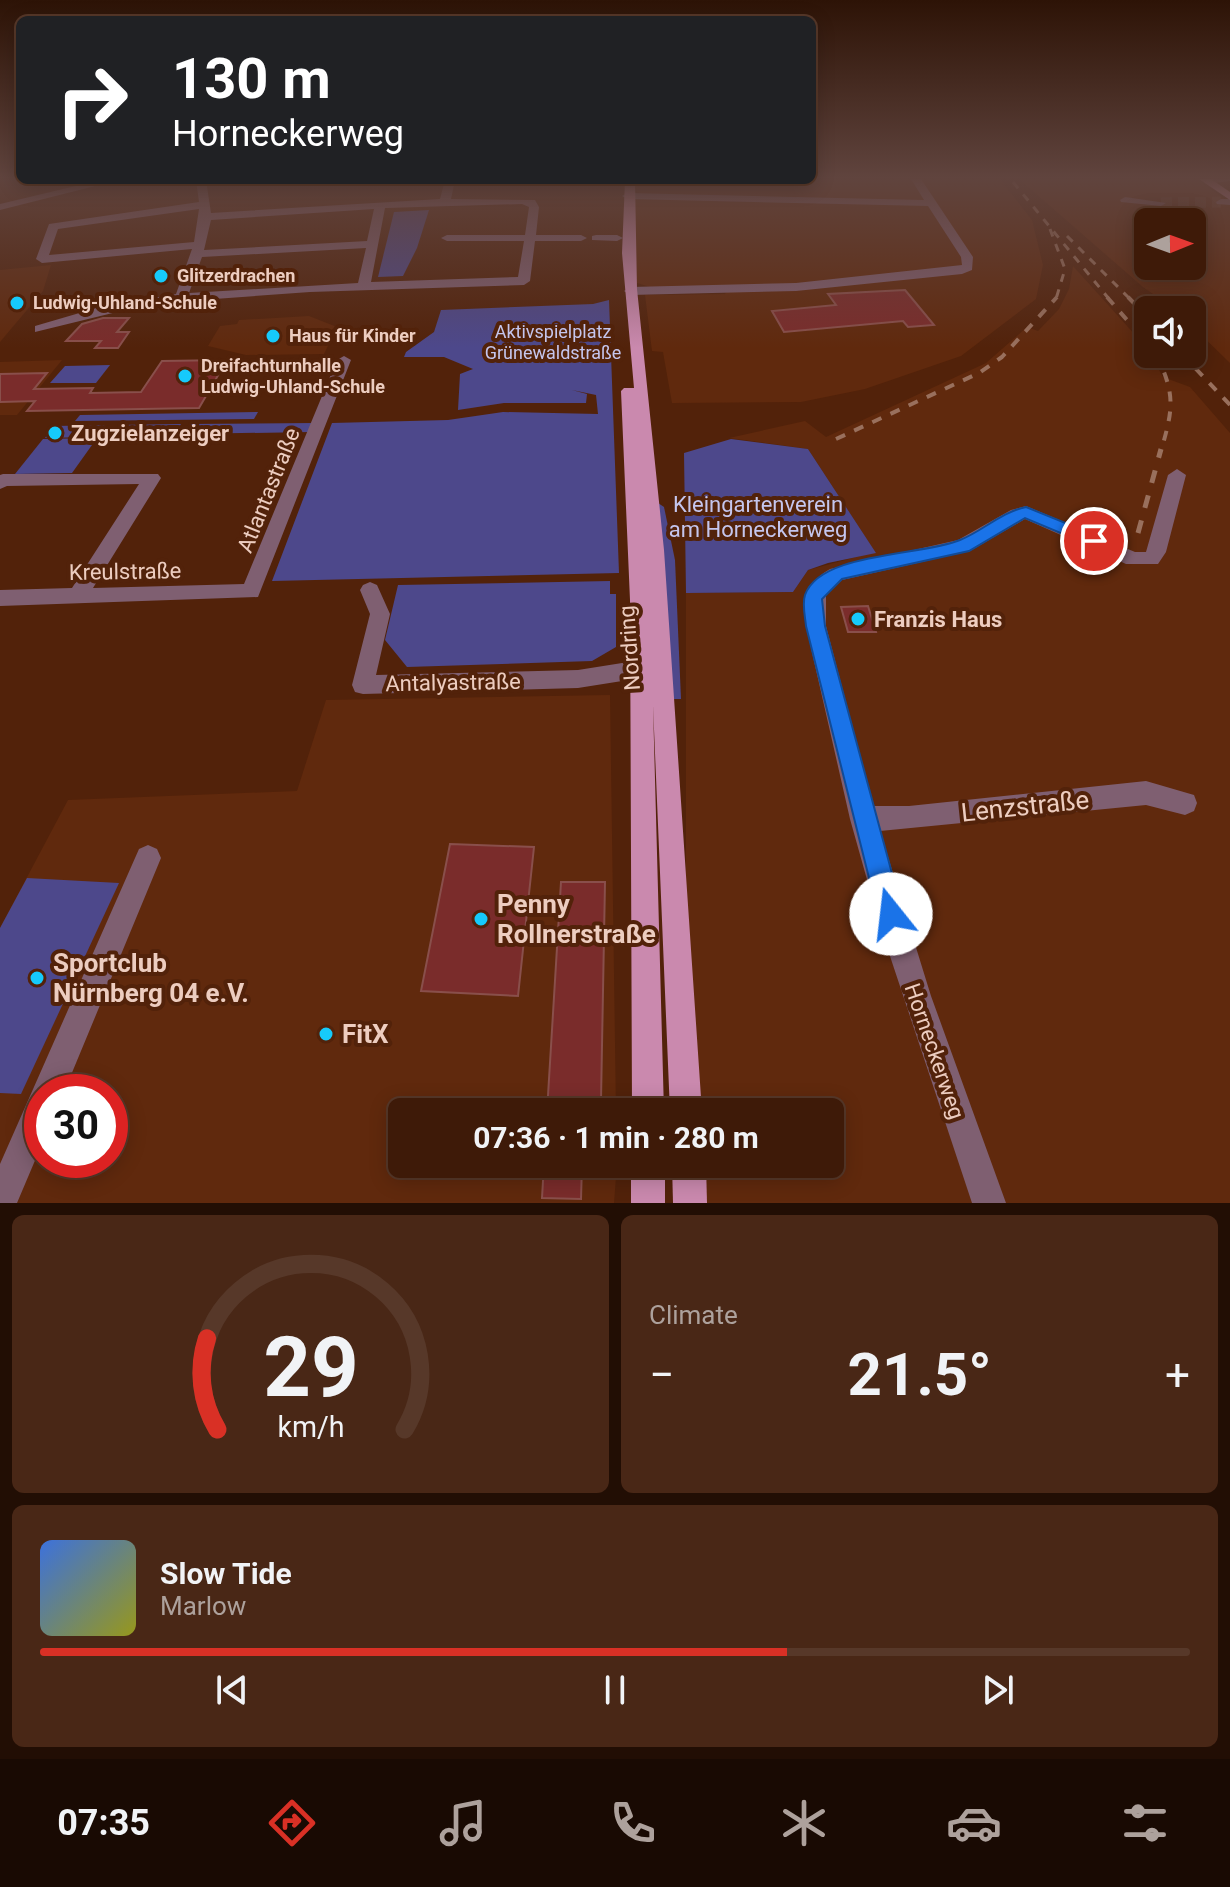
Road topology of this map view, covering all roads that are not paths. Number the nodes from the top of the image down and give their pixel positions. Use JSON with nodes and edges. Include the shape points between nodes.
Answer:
{"nodes":[{"id":1,"x":50,"y":235,"type":"edge"},
{"id":2,"x":200,"y":235,"type":"edge"},
{"id":3,"x":375,"y":235,"type":"edge"},
{"id":4,"x":530,"y":235,"type":"edge"},
{"id":5,"x":627,"y":235,"type":"edge"},
{"id":6,"x":952,"y":235,"type":"edge"},
{"id":7,"x":447,"y":238,"type":"dead end"},
{"id":8,"x":581,"y":238,"type":"dead end"},
{"id":9,"x":596,"y":238,"type":"dead end"},
{"id":10,"x":617,"y":238,"type":"joint"},
{"id":11,"x":530,"y":239,"type":"junction"},
{"id":12,"x":374,"y":244,"type":"junction"},
{"id":13,"x":198,"y":250,"type":"junction"},
{"id":14,"x":364,"y":286,"type":"junction"},
{"id":15,"x":630,"y":291,"type":"junction"},
{"id":16,"x":181,"y":297,"type":"junction"},
{"id":17,"x":40,"y":329,"type":"dead end"},
{"id":18,"x":344,"y":360,"type":"dead end"},
{"id":19,"x":1177,"y":475,"type":"dead end"},
{"id":20,"x":0,"y":483,"type":"edge"},
{"id":21,"x":370,"y":590,"type":"dead end"},
{"id":22,"x":251,"y":592,"type":"joint"},
{"id":23,"x":78,"y":596,"type":"junction"},
{"id":24,"x":0,"y":598,"type":"edge"},
{"id":25,"x":641,"y":669,"type":"junction"},
{"id":26,"x":1185,"y":803,"type":"dead end"},
{"id":27,"x":863,"y":819,"type":"junction"},
{"id":28,"x":148,"y":858,"type":"dead end"},
{"id":29,"x":56,"y":1074,"type":"edge"},
{"id":30,"x":648,"y":1098,"type":"edge"},
{"id":31,"x":685,"y":1098,"type":"edge"},
{"id":32,"x":24,"y":1148,"type":"edge"},
{"id":33,"x":648,"y":1178,"type":"edge"},
{"id":34,"x":689,"y":1178,"type":"edge"},
{"id":35,"x":0,"y":1203,"type":"edge"},
{"id":36,"x":648,"y":1203,"type":"edge"},
{"id":37,"x":690,"y":1203,"type":"edge"},
{"id":38,"x":989,"y":1203,"type":"edge"}],
"edges":[{"from":1,"to":13,"type":"street","via":[[42,259]]},
{"from":2,"to":13,"type":"street"},
{"from":3,"to":12,"type":"street"},
{"from":4,"to":11,"type":"street"},
{"from":5,"to":15,"type":"main road","name":"Nordring"},
{"from":6,"to":15,"type":"street","via":[[969,262],[962,270],[796,287]]},
{"from":7,"to":11,"type":"street"},
{"from":8,"to":11,"type":"street"},
{"from":9,"to":10,"type":"street"},
{"from":10,"to":25,"type":"main road","name":"Nordring","via":[[635,477]]},
{"from":11,"to":14,"type":"street","via":[[524,281]]},
{"from":12,"to":13,"type":"street"},
{"from":12,"to":14,"type":"street"},
{"from":13,"to":16,"type":"street"},
{"from":14,"to":16,"type":"street"},
{"from":15,"to":31,"type":"main road","name":"Nordring","via":[[650,483]]},
{"from":16,"to":17,"type":"street","via":[[101,308]]},
{"from":18,"to":22,"type":"street","name":"Atlantastraße"},
{"from":19,"to":27,"type":"street","name":"Horneckerweg","via":[[1151,559],[1133,559],[1026,512],[963,546],[837,574],[821,585],[813,611]]},
{"from":20,"to":23,"type":"street","via":[[152,478]]},
{"from":21,"to":25,"type":"street","name":"Antalyastraße","via":[[380,614],[363,685],[578,679]]},
{"from":22,"to":23,"type":"street","name":"Kreulstraße"},
{"from":23,"to":24,"type":"street","name":"Kreulstraße"},
{"from":25,"to":30,"type":"main road","name":"Nordring"},
{"from":26,"to":27,"type":"street","name":"Lenzstraße","via":[[1146,793]]},
{"from":27,"to":38,"type":"street","name":"Horneckerweg","via":[[917,1001]]},
{"from":28,"to":29,"type":"street"},
{"from":32,"to":35,"type":"street"},
{"from":33,"to":36,"type":"main road"},
{"from":34,"to":37,"type":"main road"}]}
